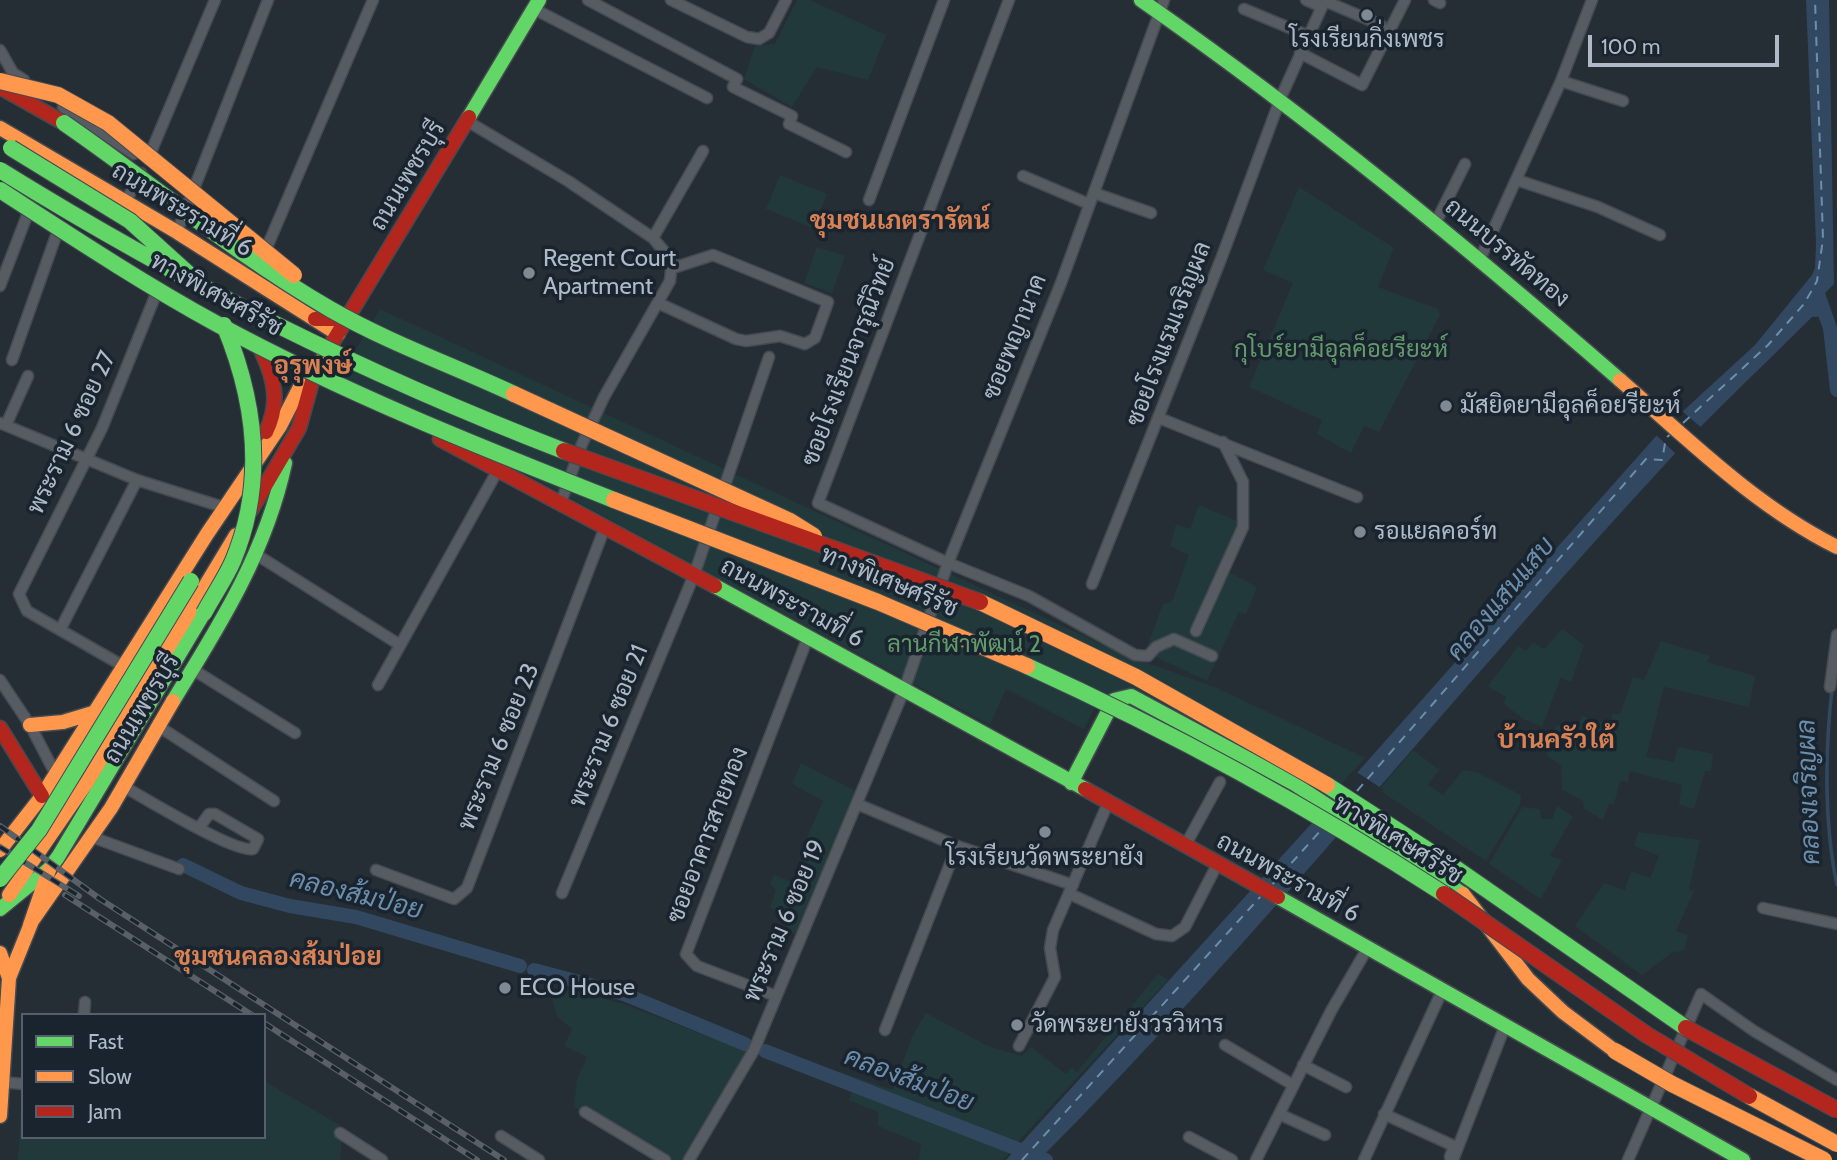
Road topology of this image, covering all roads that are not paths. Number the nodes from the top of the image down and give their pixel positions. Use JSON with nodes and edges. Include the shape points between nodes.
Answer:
{"nodes":[{"id":1,"x":215,"y":0,"type":"edge"},
{"id":2,"x":268,"y":0,"type":"edge"},
{"id":3,"x":373,"y":0,"type":"edge"},
{"id":4,"x":588,"y":0,"type":"edge"},
{"id":5,"x":671,"y":0,"type":"edge"},
{"id":6,"x":786,"y":0,"type":"edge"},
{"id":7,"x":944,"y":0,"type":"edge"},
{"id":8,"x":1009,"y":0,"type":"edge"},
{"id":9,"x":1141,"y":0,"type":"edge"},
{"id":10,"x":1306,"y":0,"type":"edge"},
{"id":11,"x":1405,"y":0,"type":"edge"},
{"id":12,"x":1592,"y":0,"type":"edge"},
{"id":13,"x":1324,"y":3,"type":"edge"},
{"id":14,"x":537,"y":4,"type":"edge"},
{"id":15,"x":1162,"y":6,"type":"edge"},
{"id":16,"x":1244,"y":9,"type":"dead end"},
{"id":17,"x":1381,"y":25,"type":"dead end"},
{"id":18,"x":1309,"y":36,"type":"junction"},
{"id":19,"x":0,"y":50,"type":"edge"},
{"id":20,"x":1300,"y":53,"type":"junction"},
{"id":21,"x":0,"y":81,"type":"edge"},
{"id":22,"x":1561,"y":81,"type":"junction"},
{"id":23,"x":0,"y":87,"type":"edge"},
{"id":24,"x":1281,"y":97,"type":"junction"},
{"id":25,"x":707,"y":98,"type":"dead end"},
{"id":26,"x":1623,"y":101,"type":"dead end"},
{"id":27,"x":467,"y":121,"type":"junction"},
{"id":28,"x":0,"y":128,"type":"edge"},
{"id":29,"x":0,"y":141,"type":"edge"},
{"id":30,"x":703,"y":151,"type":"dead end"},
{"id":31,"x":846,"y":152,"type":"dead end"},
{"id":32,"x":146,"y":162,"type":"junction"},
{"id":33,"x":1465,"y":164,"type":"dead end"},
{"id":34,"x":0,"y":170,"type":"edge"},
{"id":35,"x":1023,"y":176,"type":"dead end"},
{"id":36,"x":1517,"y":180,"type":"junction"},
{"id":37,"x":0,"y":192,"type":"edge"},
{"id":38,"x":1094,"y":193,"type":"junction"},
{"id":39,"x":869,"y":200,"type":"dead end"},
{"id":40,"x":126,"y":201,"type":"junction"},
{"id":41,"x":1089,"y":204,"type":"junction"},
{"id":42,"x":27,"y":213,"type":"junction"},
{"id":43,"x":1151,"y":214,"type":"dead end"},
{"id":44,"x":1436,"y":222,"type":"junction"},
{"id":45,"x":177,"y":232,"type":"junction"},
{"id":46,"x":57,"y":233,"type":"junction"},
{"id":47,"x":1660,"y":235,"type":"dead end"},
{"id":48,"x":653,"y":238,"type":"junction"},
{"id":49,"x":1480,"y":259,"type":"junction"},
{"id":50,"x":673,"y":268,"type":"junction"},
{"id":51,"x":251,"y":279,"type":"junction"},
{"id":52,"x":0,"y":286,"type":"edge"},
{"id":53,"x":156,"y":294,"type":"junction"},
{"id":54,"x":658,"y":303,"type":"junction"},
{"id":55,"x":316,"y":319,"type":"junction"},
{"id":56,"x":351,"y":319,"type":"junction"},
{"id":57,"x":338,"y":334,"type":"junction"},
{"id":58,"x":262,"y":352,"type":"junction"},
{"id":59,"x":769,"y":357,"type":"dead end"},
{"id":60,"x":12,"y":360,"type":"dead end"},
{"id":61,"x":314,"y":374,"type":"junction"},
{"id":62,"x":28,"y":376,"type":"dead end"},
{"id":63,"x":1159,"y":418,"type":"junction"},
{"id":64,"x":3,"y":424,"type":"edge"},
{"id":65,"x":280,"y":426,"type":"junction"},
{"id":66,"x":1223,"y":442,"type":"junction"},
{"id":67,"x":288,"y":450,"type":"junction"},
{"id":68,"x":86,"y":460,"type":"junction"},
{"id":69,"x":499,"y":468,"type":"junction"},
{"id":70,"x":138,"y":480,"type":"junction"},
{"id":71,"x":1357,"y":497,"type":"dead end"},
{"id":72,"x":561,"y":502,"type":"junction"},
{"id":73,"x":223,"y":507,"type":"junction"},
{"id":74,"x":605,"y":527,"type":"junction"},
{"id":75,"x":207,"y":534,"type":"junction"},
{"id":76,"x":826,"y":545,"type":"junction"},
{"id":77,"x":1837,"y":547,"type":"edge"},
{"id":78,"x":257,"y":555,"type":"junction"},
{"id":79,"x":947,"y":563,"type":"junction"},
{"id":80,"x":694,"y":575,"type":"junction"},
{"id":81,"x":1092,"y":584,"type":"dead end"},
{"id":82,"x":60,"y":629,"type":"junction"},
{"id":83,"x":1196,"y":631,"type":"dead end"},
{"id":84,"x":1837,"y":635,"type":"edge"},
{"id":85,"x":808,"y":637,"type":"junction"},
{"id":86,"x":400,"y":645,"type":"junction"},
{"id":87,"x":1212,"y":656,"type":"dead end"},
{"id":88,"x":125,"y":667,"type":"junction"},
{"id":89,"x":192,"y":669,"type":"junction"},
{"id":90,"x":0,"y":680,"type":"edge"},
{"id":91,"x":378,"y":685,"type":"dead end"},
{"id":92,"x":1829,"y":687,"type":"dead end"},
{"id":93,"x":904,"y":690,"type":"junction"},
{"id":94,"x":96,"y":712,"type":"junction"},
{"id":95,"x":30,"y":725,"type":"junction"},
{"id":96,"x":158,"y":726,"type":"junction"},
{"id":97,"x":0,"y":728,"type":"edge"},
{"id":98,"x":295,"y":733,"type":"dead end"},
{"id":99,"x":55,"y":773,"type":"junction"},
{"id":100,"x":1220,"y":782,"type":"dead end"},
{"id":101,"x":1071,"y":783,"type":"junction"},
{"id":102,"x":123,"y":786,"type":"junction"},
{"id":103,"x":42,"y":796,"type":"junction"},
{"id":104,"x":274,"y":801,"type":"dead end"},
{"id":105,"x":1108,"y":803,"type":"junction"},
{"id":106,"x":857,"y":804,"type":"junction"},
{"id":107,"x":67,"y":812,"type":"junction"},
{"id":108,"x":199,"y":828,"type":"junction"},
{"id":109,"x":92,"y":837,"type":"junction"},
{"id":110,"x":957,"y":845,"type":"junction"},
{"id":111,"x":1185,"y":846,"type":"junction"},
{"id":112,"x":0,"y":850,"type":"edge"},
{"id":113,"x":1219,"y":864,"type":"junction"},
{"id":114,"x":49,"y":869,"type":"junction"},
{"id":115,"x":179,"y":869,"type":"dead end"},
{"id":116,"x":376,"y":870,"type":"dead end"},
{"id":117,"x":0,"y":879,"type":"edge"},
{"id":118,"x":1071,"y":890,"type":"junction"},
{"id":119,"x":562,"y":893,"type":"dead end"},
{"id":120,"x":0,"y":908,"type":"edge"},
{"id":121,"x":1763,"y":908,"type":"dead end"},
{"id":122,"x":1837,"y":924,"type":"edge"},
{"id":123,"x":30,"y":925,"type":"junction"},
{"id":124,"x":1367,"y":949,"type":"junction"},
{"id":125,"x":0,"y":953,"type":"edge"},
{"id":126,"x":6,"y":987,"type":"edge"},
{"id":127,"x":1442,"y":991,"type":"junction"},
{"id":128,"x":776,"y":996,"type":"junction"},
{"id":129,"x":85,"y":1002,"type":"dead end"},
{"id":130,"x":84,"y":1013,"type":"edge"},
{"id":131,"x":1505,"y":1026,"type":"junction"},
{"id":132,"x":885,"y":1030,"type":"dead end"},
{"id":133,"x":1019,"y":1045,"type":"dead end"},
{"id":134,"x":1226,"y":1045,"type":"dead end"},
{"id":135,"x":1303,"y":1065,"type":"junction"},
{"id":136,"x":1837,"y":1080,"type":"edge"},
{"id":137,"x":2,"y":1082,"type":"junction"},
{"id":138,"x":21,"y":1084,"type":"edge"},
{"id":139,"x":1293,"y":1085,"type":"junction"},
{"id":140,"x":1346,"y":1087,"type":"dead end"},
{"id":141,"x":1650,"y":1109,"type":"junction"},
{"id":142,"x":1837,"y":1110,"type":"edge"},
{"id":143,"x":585,"y":1112,"type":"dead end"},
{"id":144,"x":1279,"y":1114,"type":"junction"},
{"id":145,"x":1384,"y":1114,"type":"junction"},
{"id":146,"x":0,"y":1116,"type":"edge"},
{"id":147,"x":340,"y":1133,"type":"dead end"},
{"id":148,"x":1325,"y":1135,"type":"dead end"},
{"id":149,"x":501,"y":1136,"type":"dead end"},
{"id":150,"x":1189,"y":1137,"type":"dead end"},
{"id":151,"x":1837,"y":1144,"type":"edge"},
{"id":152,"x":382,"y":1160,"type":"edge"},
{"id":153,"x":539,"y":1160,"type":"edge"},
{"id":154,"x":665,"y":1160,"type":"edge"},
{"id":155,"x":689,"y":1160,"type":"edge"},
{"id":156,"x":1232,"y":1160,"type":"edge"},
{"id":157,"x":1256,"y":1160,"type":"edge"},
{"id":158,"x":1364,"y":1160,"type":"edge"},
{"id":159,"x":1451,"y":1160,"type":"edge"},
{"id":160,"x":1628,"y":1160,"type":"edge"},
{"id":161,"x":1743,"y":1160,"type":"edge"},
{"id":162,"x":1824,"y":1160,"type":"edge"}],
"edges":[{"from":1,"to":32,"type":"street"},
{"from":2,"to":45,"type":"street"},
{"from":3,"to":51,"type":"street"},
{"from":4,"to":31,"type":"street","via":[[737,79],[733,87],[792,116],[789,124]]},
{"from":5,"to":6,"type":"street","via":[[759,39],[769,33]]},
{"from":7,"to":39,"type":"street"},
{"from":8,"to":79,"type":"street","name":"ซอยโรงเรียนจารุณีวิทย์","via":[[818,503]]},
{"from":9,"to":15,"type":"main road","name":"ถนนบรรทัดทอง"},
{"from":10,"to":13,"type":"street"},
{"from":11,"to":20,"type":"street","via":[[1362,85]]},
{"from":12,"to":22,"type":"street"},
{"from":13,"to":17,"type":"street"},
{"from":13,"to":18,"type":"street","name":"ซอยโรงแรมเจริญผล"},
{"from":14,"to":25,"type":"street"},
{"from":14,"to":27,"type":"main road","name":"ถนนเพชรบุรี"},
{"from":15,"to":24,"type":"main road","name":"ถนนบรรทัดทอง"},
{"from":15,"to":38,"type":"street","name":"ซอยพญานาค"},
{"from":16,"to":18,"type":"street"},
{"from":18,"to":20,"type":"street","name":"ซอยโรงแรมเจริญผล"},
{"from":19,"to":32,"type":"street","via":[[13,73]]},
{"from":20,"to":24,"type":"street","name":"ซอยโรงแรมเจริญผล"},
{"from":21,"to":56,"type":"main road","bridge":true,"via":[[48,90],[113,124],[262,252]]},
{"from":22,"to":26,"type":"street"},
{"from":22,"to":36,"type":"street"},
{"from":23,"to":56,"type":"main road","bridge":true,"via":[[64,123],[132,170],[259,267]]},
{"from":24,"to":44,"type":"main road","name":"ถนนบรรทัดทอง"},
{"from":24,"to":63,"type":"street","name":"ซอยโรงแรมเจริญผล"},
{"from":27,"to":48,"type":"street"},
{"from":27,"to":56,"type":"main road","name":"ถนนเพชรบุรี"},
{"from":28,"to":40,"type":"main road","name":"ถนนพระรามที่ 6"},
{"from":29,"to":114,"type":"main road","bridge":true,"via":[[91,193],[166,250],[201,288],[221,319],[236,351],[252,413],[255,473],[239,545],[204,613]]},
{"from":30,"to":48,"type":"street"},
{"from":32,"to":40,"type":"street"},
{"from":33,"to":44,"type":"street"},
{"from":34,"to":76,"type":"main road","name":"ทางพิเศษศรีรัช","bridge":true,"via":[[137,253],[295,336],[404,385],[660,487]]},
{"from":35,"to":41,"type":"street"},
{"from":36,"to":47,"type":"street","via":[[1598,207]]},
{"from":36,"to":49,"type":"street"},
{"from":37,"to":42,"type":"main road","name":"ถนนพระรามที่ 6"},
{"from":37,"to":151,"type":"main road","name":"ทางพิเศษศรีรัช","bridge":true,"via":[[168,296],[251,342],[356,391],[520,462],[951,631],[1224,763],[1427,883],[1689,1062]]},
{"from":38,"to":41,"type":"street","name":"ซอยพญานาค"},
{"from":38,"to":43,"type":"street"},
{"from":40,"to":45,"type":"main road","name":"ถนนพระรามที่ 6"},
{"from":41,"to":79,"type":"street","name":"ซอยพญานาค"},
{"from":42,"to":46,"type":"main road","name":"ถนนพระรามที่ 6"},
{"from":42,"to":52,"type":"street"},
{"from":44,"to":49,"type":"main road","name":"ถนนบรรทัดทอง"},
{"from":45,"to":51,"type":"main road","name":"ถนนพระรามที่ 6"},
{"from":46,"to":53,"type":"main road","name":"ถนนพระรามที่ 6"},
{"from":46,"to":60,"type":"street"},
{"from":48,"to":50,"type":"street","via":[[668,253]]},
{"from":49,"to":77,"type":"main road","name":"ถนนบรรทัดทอง","via":[[1776,513]]},
{"from":50,"to":54,"type":"street"},
{"from":50,"to":54,"type":"street","via":[[713,255],[828,302],[815,338],[805,344],[780,336],[736,339]]},
{"from":51,"to":55,"type":"main road","name":"ถนนพระรามที่ 6"},
{"from":53,"to":58,"type":"main road","name":"ถนนพระรามที่ 6"},
{"from":53,"to":68,"type":"street","name":"พระราม 6 ซอย 27"},
{"from":54,"to":72,"type":"street","via":[[604,397]]},
{"from":55,"to":56,"type":"main road"},
{"from":55,"to":57,"type":"main road","name":"ถนนพระรามที่ 6"},
{"from":56,"to":57,"type":"main road","name":"ถนนเพชรบุรี"},
{"from":56,"to":76,"type":"main road","bridge":true,"via":[[790,521]]},
{"from":57,"to":61,"type":"main road","name":"ถนนเพชรบุรี"},
{"from":58,"to":61,"type":"main road","name":"ถนนพระรามที่ 6"},
{"from":58,"to":73,"type":"main road","via":[[274,377],[272,421]]},
{"from":59,"to":80,"type":"street","name":"พระราม 6 ซอย 21"},
{"from":61,"to":65,"type":"main road","name":"ถนนเพชรบุรี","via":[[299,389]]},
{"from":61,"to":67,"type":"main road","name":"ถนนเพชรบุรี","via":[[313,397]]},
{"from":61,"to":69,"type":"main road","name":"ถนนพระรามที่ 6"},
{"from":62,"to":64,"type":"street"},
{"from":63,"to":66,"type":"street"},
{"from":63,"to":81,"type":"street","name":"ซอยโรงแรมเจริญผล"},
{"from":64,"to":68,"type":"street"},
{"from":65,"to":75,"type":"main road","name":"ถนนเพชรบุรี"},
{"from":65,"to":117,"type":"main road","bridge":true,"via":[[38,830]]},
{"from":66,"to":71,"type":"street"},
{"from":66,"to":83,"type":"street","via":[[1243,482],[1243,527]]},
{"from":67,"to":78,"type":"main road","name":"ถนนเพชรบุรี"},
{"from":67,"to":107,"type":"main road","name":"ถนนเพชรบุรี"},
{"from":68,"to":70,"type":"street"},
{"from":68,"to":82,"type":"street","name":"พระราม 6 ซอย 27","via":[[20,587],[19,600],[27,611]]},
{"from":69,"to":72,"type":"main road","name":"ถนนพระรามที่ 6"},
{"from":69,"to":86,"type":"street"},
{"from":70,"to":73,"type":"street"},
{"from":70,"to":82,"type":"street"},
{"from":72,"to":74,"type":"main road","name":"ถนนพระรามที่ 6"},
{"from":73,"to":75,"type":"main road"},
{"from":74,"to":80,"type":"main road","name":"ถนนพระรามที่ 6"},
{"from":74,"to":116,"type":"street","name":"พระราม 6 ซอย 23","via":[[467,888],[454,899]]},
{"from":75,"to":88,"type":"main road","name":"ถนนเพชรบุรี"},
{"from":76,"to":142,"type":"main road","name":"ทางพิเศษศรีรัช","bridge":true,"via":[[1029,624],[1242,735],[1426,848],[1658,1011]]},
{"from":78,"to":86,"type":"street"},
{"from":78,"to":89,"type":"main road","name":"ถนนเพชรบุรี"},
{"from":79,"to":87,"type":"street","via":[[1046,604],[1135,655],[1148,656],[1174,639]]},
{"from":79,"to":93,"type":"street","name":"ซอยพญานาค"},
{"from":80,"to":85,"type":"main road","name":"ถนนพระรามที่ 6"},
{"from":80,"to":119,"type":"street","name":"พระราม 6 ซอย 21"},
{"from":82,"to":88,"type":"street"},
{"from":84,"to":92,"type":"street"},
{"from":85,"to":93,"type":"main road","name":"ถนนพระรามที่ 6"},
{"from":85,"to":128,"type":"street","name":"ซอยอาคารสายทอง","via":[[686,954],[697,966]]},
{"from":86,"to":91,"type":"street"},
{"from":88,"to":94,"type":"main road","name":"ถนนเพชรบุรี"},
{"from":89,"to":96,"type":"main road","name":"ถนนเพชรบุรี"},
{"from":89,"to":98,"type":"street"},
{"from":90,"to":95,"type":"street"},
{"from":93,"to":101,"type":"main road","name":"ถนนพระรามที่ 6"},
{"from":93,"to":106,"type":"street","name":"พระราม 6 ซอย 19"},
{"from":94,"to":95,"type":"main road"},
{"from":94,"to":99,"type":"main road","name":"ถนนเพชรบุรี"},
{"from":95,"to":99,"type":"street"},
{"from":96,"to":102,"type":"main road","name":"ถนนเพชรบุรี"},
{"from":96,"to":104,"type":"street"},
{"from":97,"to":103,"type":"main road"},
{"from":99,"to":103,"type":"main road","name":"ถนนเพชรบุรี"},
{"from":100,"to":111,"type":"street"},
{"from":101,"to":105,"type":"main road","name":"ถนนพระรามที่ 6"},
{"from":101,"to":162,"type":"main road","bridge":true,"via":[[1114,700],[1131,696],[1348,817],[1459,890],[1520,971],[1604,1044],[1672,1084]]},
{"from":102,"to":108,"type":"street"},
{"from":102,"to":109,"type":"main road","name":"ถนนเพชรบุรี"},
{"from":103,"to":107,"type":"main road"},
{"from":103,"to":112,"type":"main road","name":"ถนนเพชรบุรี"},
{"from":105,"to":111,"type":"main road","name":"ถนนพระรามที่ 6"},
{"from":105,"to":118,"type":"street"},
{"from":106,"to":110,"type":"street"},
{"from":106,"to":128,"type":"street","name":"พระราม 6 ซอย 19"},
{"from":107,"to":120,"type":"main road","name":"ถนนเพชรบุรี"},
{"from":108,"to":108,"type":"street","via":[[244,849],[253,849],[258,839],[215,814],[209,814]]},
{"from":109,"to":115,"type":"street"},
{"from":109,"to":123,"type":"main road","name":"ถนนเพชรบุรี"},
{"from":110,"to":118,"type":"street"},
{"from":110,"to":132,"type":"street"},
{"from":111,"to":113,"type":"main road","name":"ถนนพระรามที่ 6"},
{"from":113,"to":118,"type":"street","via":[[1185,927],[1172,936],[1156,934]]},
{"from":113,"to":124,"type":"main road","name":"ถนนพระรามที่ 6"},
{"from":114,"to":120,"type":"main road"},
{"from":114,"to":123,"type":"main road"},
{"from":118,"to":133,"type":"street","via":[[1052,936],[1055,977]]},
{"from":121,"to":122,"type":"street"},
{"from":123,"to":126,"type":"main road","name":"ถนนเพชรบุรี"},
{"from":124,"to":127,"type":"main road","name":"ถนนพระรามที่ 6"},
{"from":124,"to":135,"type":"street"},
{"from":125,"to":126,"type":"main road"},
{"from":126,"to":137,"type":"main road"},
{"from":127,"to":131,"type":"main road","name":"ถนนพระรามที่ 6"},
{"from":127,"to":145,"type":"street"},
{"from":128,"to":155,"type":"street","name":"พระราม 6 ซอย 19","via":[[754,1050]]},
{"from":129,"to":130,"type":"street"},
{"from":131,"to":141,"type":"main road","name":"ถนนพระรามที่ 6"},
{"from":131,"to":159,"type":"street"},
{"from":134,"to":139,"type":"street"},
{"from":135,"to":139,"type":"street"},
{"from":135,"to":140,"type":"street"},
{"from":136,"to":141,"type":"street","via":[[1701,994]]},
{"from":137,"to":138,"type":"street"},
{"from":137,"to":146,"type":"main road"},
{"from":139,"to":144,"type":"street"},
{"from":141,"to":160,"type":"street"},
{"from":141,"to":161,"type":"main road","name":"ถนนพระรามที่ 6"},
{"from":143,"to":154,"type":"street"},
{"from":144,"to":148,"type":"street"},
{"from":144,"to":157,"type":"street"},
{"from":145,"to":158,"type":"street"},
{"from":145,"to":159,"type":"street","via":[[1454,1146]]},
{"from":147,"to":152,"type":"street"},
{"from":149,"to":153,"type":"street"},
{"from":150,"to":156,"type":"street"}]}
